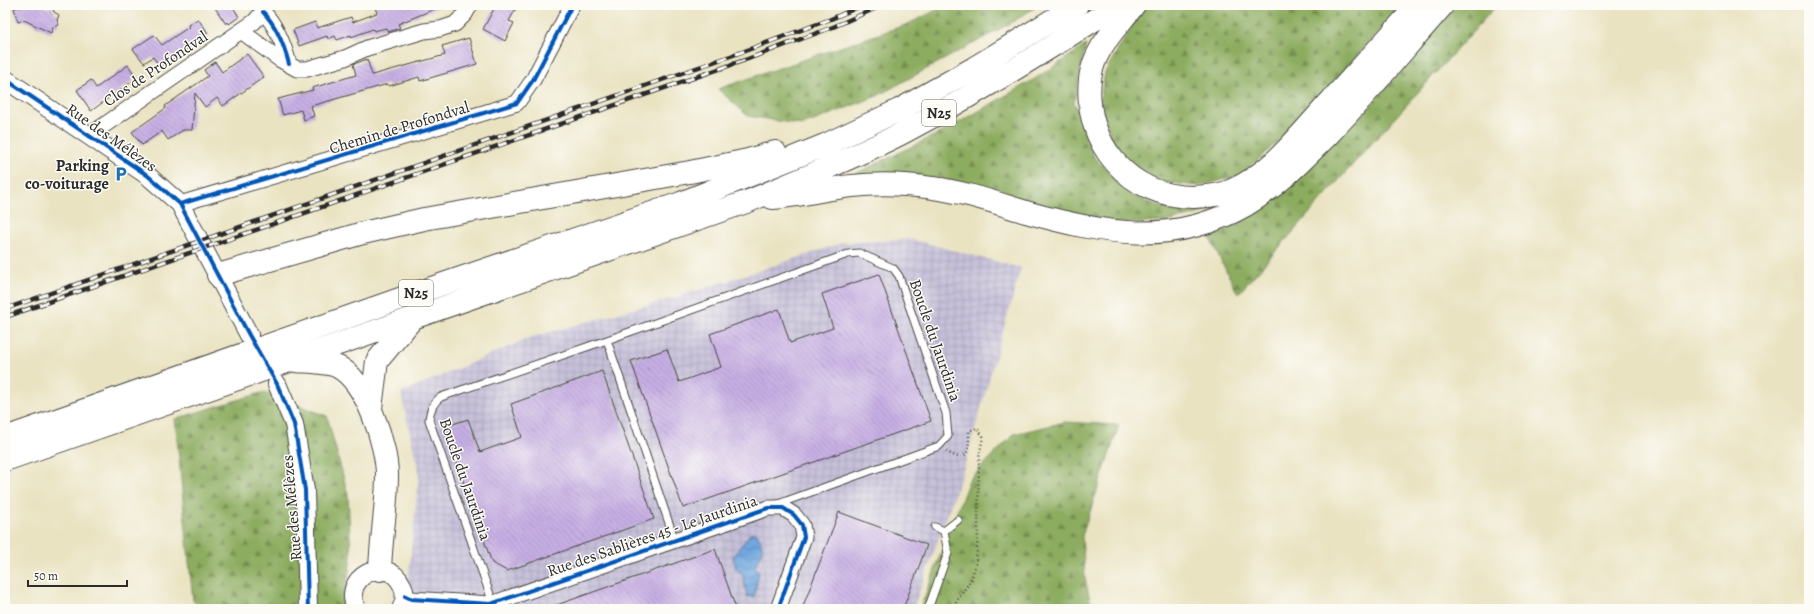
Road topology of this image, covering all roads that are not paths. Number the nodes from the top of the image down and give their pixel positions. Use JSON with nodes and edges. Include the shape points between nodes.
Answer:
{"nodes":[{"id":1,"x":470,"y":5,"type":"edge"},
{"id":2,"x":572,"y":5,"type":"edge"},
{"id":3,"x":1077,"y":5,"type":"edge"},
{"id":4,"x":1118,"y":5,"type":"edge"},
{"id":5,"x":1134,"y":5,"type":"edge"},
{"id":6,"x":1418,"y":5,"type":"edge"},
{"id":7,"x":1443,"y":5,"type":"edge"},
{"id":8,"x":264,"y":9,"type":"edge"},
{"id":9,"x":241,"y":31,"type":"junction"},
{"id":10,"x":289,"y":64,"type":"junction"},
{"id":11,"x":5,"y":79,"type":"edge"},
{"id":12,"x":90,"y":135,"type":"junction"},
{"id":13,"x":825,"y":145,"type":"junction"},
{"id":14,"x":749,"y":200,"type":"junction"},
{"id":15,"x":180,"y":204,"type":"junction"},
{"id":16,"x":218,"y":275,"type":"junction"},
{"id":17,"x":414,"y":317,"type":"junction"},
{"id":18,"x":249,"y":335,"type":"dead end"},
{"id":19,"x":607,"y":340,"type":"junction"},
{"id":20,"x":291,"y":360,"type":"junction"},
{"id":21,"x":277,"y":384,"type":"dead end"},
{"id":22,"x":371,"y":408,"type":"junction"},
{"id":23,"x":5,"y":438,"type":"edge"},
{"id":24,"x":5,"y":460,"type":"edge"},
{"id":25,"x":768,"y":508,"type":"junction"},
{"id":26,"x":958,"y":520,"type":"dead end"},
{"id":27,"x":935,"y":527,"type":"dead end"},
{"id":28,"x":944,"y":531,"type":"junction"},
{"id":29,"x":675,"y":541,"type":"junction"},
{"id":30,"x":380,"y":570,"type":"junction"},
{"id":31,"x":403,"y":603,"type":"edge"},
{"id":32,"x":491,"y":605,"type":"edge"},
{"id":33,"x":308,"y":609,"type":"edge"},
{"id":34,"x":357,"y":609,"type":"edge"},
{"id":35,"x":778,"y":609,"type":"edge"},
{"id":36,"x":928,"y":609,"type":"edge"}],
"edges":[{"from":1,"to":10,"type":"street","via":[[455,24],[440,29],[424,31],[367,48],[345,58],[307,69],[297,69]]},
{"from":2,"to":15,"type":"street","name":"Chemin de Profondval","via":[[533,80],[517,103]]},
{"from":3,"to":13,"type":"highway","number":"N25","via":[[899,110]]},
{"from":4,"to":14,"type":"highway","number":"N25","via":[[993,82],[903,132],[836,164]]},
{"from":5,"to":6,"type":"highway","via":[[1111,32],[1097,54],[1090,79],[1089,106],[1096,132],[1108,154],[1122,170],[1137,182],[1159,193],[1181,197],[1231,191],[1257,177],[1284,153]]},
{"from":7,"to":14,"type":"highway","via":[[1300,163],[1279,182],[1246,205],[1206,223],[1169,232],[1122,233],[1087,228],[973,196],[934,188],[893,185],[853,186],[796,196]]},
{"from":8,"to":9,"type":"street","name":"Clos de Profondval","via":[[254,22]]},
{"from":8,"to":10,"type":"street","name":"Clos de Profondval","via":[[272,21]]},
{"from":9,"to":10,"type":"street"},
{"from":9,"to":12,"type":"street","name":"Clos de Profondval"},
{"from":11,"to":12,"type":"street","name":"Rue des Mélèzes"},
{"from":12,"to":15,"type":"street","name":"Rue des Mélèzes","via":[[147,175]]},
{"from":13,"to":16,"type":"highway","via":[[790,148],[690,172],[363,233]]},
{"from":13,"to":23,"type":"highway","number":"N25","via":[[680,203]]},
{"from":14,"to":17,"type":"highway","number":"N25"},
{"from":15,"to":16,"type":"street","name":"Rue des Mélèzes"},
{"from":16,"to":18,"type":"street","name":"Rue des Mélèzes"},
{"from":17,"to":20,"type":"highway","number":"N25"},
{"from":17,"to":22,"type":"highway","via":[[377,361]]},
{"from":19,"to":25,"type":"lane","name":"Boucle du Jaurdinia","via":[[848,254],[859,253],[893,268],[899,276],[946,413],[948,436],[939,446]]},
{"from":19,"to":29,"type":"lane"},
{"from":19,"to":32,"type":"lane","name":"Boucle du Jaurdinia","via":[[441,398],[430,412],[429,420]]},
{"from":20,"to":22,"type":"highway","via":[[338,366],[356,381]]},
{"from":20,"to":24,"type":"highway","number":"N25"},
{"from":21,"to":33,"type":"street","name":"Rue des Mélèzes","via":[[294,424],[305,490]]},
{"from":22,"to":30,"type":"highway","via":[[387,474]]},
{"from":25,"to":29,"type":"street","name":"Rue des Sablières 45 - Le Jaurdinia"},
{"from":25,"to":35,"type":"street","name":"Rue des Sablières 45 - Le Jaurdinia","via":[[783,508],[794,515],[802,525],[804,537]]},
{"from":26,"to":28,"type":"lane"},
{"from":27,"to":28,"type":"lane"},
{"from":28,"to":36,"type":"lane","via":[[948,553]]},
{"from":29,"to":32,"type":"street","name":"Rue des Sablières 45 - Le Jaurdinia"},
{"from":30,"to":31,"type":"street","via":[[388,572],[400,581]]},
{"from":30,"to":34,"type":"street","via":[[372,571],[358,580],[353,596]]},
{"from":31,"to":32,"type":"street","name":"Rue des Sablières 45 - Le Jaurdinia","via":[[411,599]]}]}
